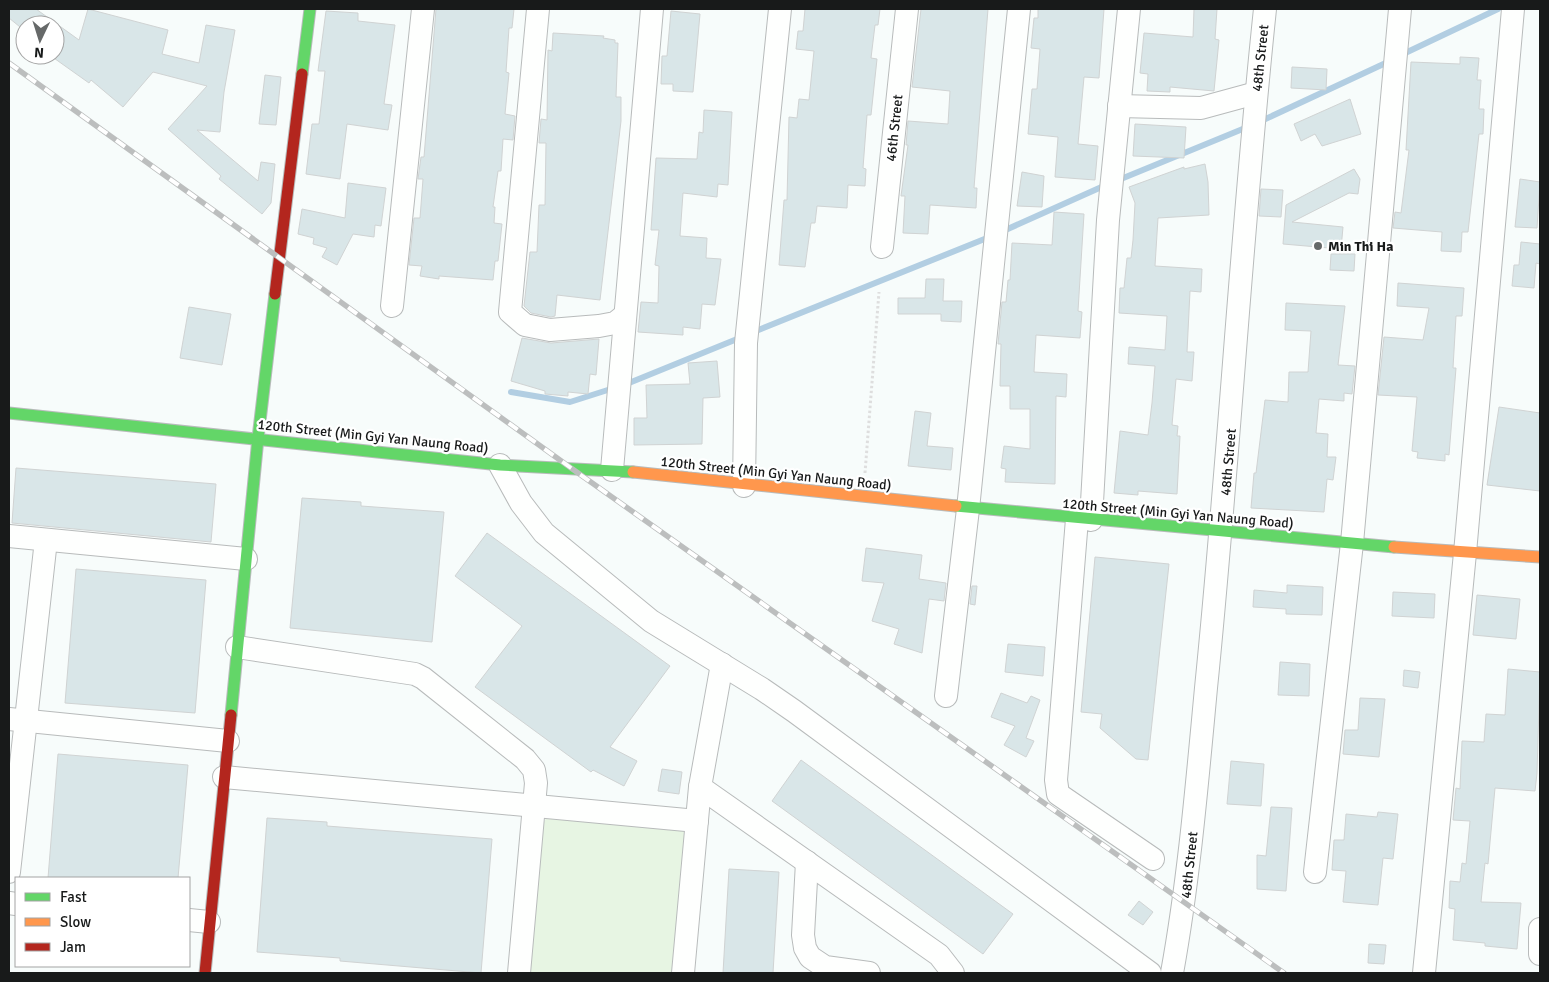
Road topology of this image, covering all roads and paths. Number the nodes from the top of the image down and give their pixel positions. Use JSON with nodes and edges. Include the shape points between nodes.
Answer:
{"nodes":[{"id":1,"x":310,"y":9,"type":"edge"},
{"id":2,"x":423,"y":9,"type":"edge"},
{"id":3,"x":538,"y":9,"type":"edge"},
{"id":4,"x":652,"y":9,"type":"edge"},
{"id":5,"x":780,"y":9,"type":"edge"},
{"id":6,"x":906,"y":9,"type":"edge"},
{"id":7,"x":1019,"y":9,"type":"edge"},
{"id":8,"x":1129,"y":9,"type":"edge"},
{"id":9,"x":1265,"y":9,"type":"edge"},
{"id":10,"x":1400,"y":9,"type":"edge"},
{"id":11,"x":1513,"y":9,"type":"edge"},
{"id":12,"x":1255,"y":101,"type":"junction"},
{"id":13,"x":1119,"y":106,"type":"junction"},
{"id":14,"x":882,"y":248,"type":"dead end"},
{"id":15,"x":879,"y":292,"type":"dead end"},
{"id":16,"x":392,"y":306,"type":"dead end"},
{"id":17,"x":625,"y":315,"type":"junction"},
{"id":18,"x":9,"y":413,"type":"edge"},
{"id":19,"x":258,"y":438,"type":"junction"},
{"id":20,"x":500,"y":465,"type":"junction"},
{"id":21,"x":612,"y":470,"type":"junction"},
{"id":22,"x":744,"y":486,"type":"junction"},
{"id":23,"x":864,"y":496,"type":"junction"},
{"id":24,"x":968,"y":508,"type":"junction"},
{"id":25,"x":1084,"y":520,"type":"junction"},
{"id":26,"x":1222,"y":532,"type":"junction"},
{"id":27,"x":9,"y":536,"type":"edge"},
{"id":28,"x":46,"y":540,"type":"junction"},
{"id":29,"x":1352,"y":543,"type":"junction"},
{"id":30,"x":1465,"y":553,"type":"junction"},
{"id":31,"x":1540,"y":557,"type":"edge"},
{"id":32,"x":246,"y":558,"type":"junction"},
{"id":33,"x":237,"y":646,"type":"junction"},
{"id":34,"x":722,"y":664,"type":"junction"},
{"id":35,"x":946,"y":696,"type":"dead end"},
{"id":36,"x":17,"y":720,"type":"edge"},
{"id":37,"x":228,"y":741,"type":"junction"},
{"id":38,"x":224,"y":777,"type":"junction"},
{"id":39,"x":700,"y":787,"type":"junction"},
{"id":40,"x":533,"y":806,"type":"junction"},
{"id":41,"x":697,"y":821,"type":"junction"},
{"id":42,"x":1153,"y":859,"type":"dead end"},
{"id":43,"x":806,"y":862,"type":"junction"},
{"id":44,"x":9,"y":872,"type":"edge"},
{"id":45,"x":1315,"y":872,"type":"dead end"},
{"id":46,"x":199,"y":921,"type":"edge"},
{"id":47,"x":1540,"y":929,"type":"edge"},
{"id":48,"x":1540,"y":954,"type":"edge"},
{"id":49,"x":205,"y":973,"type":"edge"},
{"id":50,"x":519,"y":973,"type":"edge"},
{"id":51,"x":683,"y":973,"type":"edge"},
{"id":52,"x":869,"y":973,"type":"edge"},
{"id":53,"x":953,"y":973,"type":"edge"},
{"id":54,"x":1150,"y":973,"type":"edge"},
{"id":55,"x":1172,"y":973,"type":"edge"},
{"id":56,"x":1424,"y":973,"type":"edge"}],
"edges":[{"from":1,"to":19,"type":"street"},
{"from":2,"to":16,"type":"street"},
{"from":3,"to":17,"type":"street","via":[[510,312],[525,325],[550,330],[615,323]]},
{"from":4,"to":17,"type":"street"},
{"from":5,"to":22,"type":"street","via":[[746,343]]},
{"from":6,"to":14,"type":"street","name":"46th Street"},
{"from":7,"to":24,"type":"street"},
{"from":8,"to":13,"type":"street"},
{"from":9,"to":12,"type":"street","name":"48th Street"},
{"from":10,"to":29,"type":"street"},
{"from":11,"to":30,"type":"street"},
{"from":12,"to":13,"type":"street","via":[[1201,108]]},
{"from":12,"to":26,"type":"street","name":"48th Street"},
{"from":13,"to":25,"type":"street"},
{"from":15,"to":23,"type":"path"},
{"from":17,"to":21,"type":"street"},
{"from":18,"to":19,"type":"street","name":"120th Street (Min Gyi Yan Naung Road)"},
{"from":19,"to":20,"type":"street","name":"120th Street (Min Gyi Yan Naung Road)"},
{"from":19,"to":32,"type":"street"},
{"from":20,"to":21,"type":"street","name":"120th Street (Min Gyi Yan Naung Road)"},
{"from":20,"to":34,"type":"street","via":[[521,503],[544,534],[651,620]]},
{"from":21,"to":22,"type":"street","name":"120th Street (Min Gyi Yan Naung Road)"},
{"from":22,"to":23,"type":"street","name":"120th Street (Min Gyi Yan Naung Road)"},
{"from":23,"to":24,"type":"street","name":"120th Street (Min Gyi Yan Naung Road)"},
{"from":24,"to":25,"type":"street","name":"120th Street (Min Gyi Yan Naung Road)"},
{"from":24,"to":35,"type":"street"},
{"from":25,"to":26,"type":"street","name":"120th Street (Min Gyi Yan Naung Road)"},
{"from":25,"to":42,"type":"street","via":[[1056,780],[1058,794]]},
{"from":26,"to":29,"type":"street","name":"120th Street (Min Gyi Yan Naung Road)"},
{"from":26,"to":55,"type":"street","name":"48th Street","via":[[1185,903]]},
{"from":27,"to":28,"type":"street"},
{"from":28,"to":32,"type":"street"},
{"from":28,"to":36,"type":"street"},
{"from":29,"to":30,"type":"street","name":"120th Street (Min Gyi Yan Naung Road)"},
{"from":29,"to":45,"type":"street"},
{"from":30,"to":31,"type":"street","name":"120th Street (Min Gyi Yan Naung Road)"},
{"from":30,"to":56,"type":"street"},
{"from":32,"to":33,"type":"street"},
{"from":33,"to":37,"type":"street"},
{"from":33,"to":40,"type":"street","via":[[403,671],[423,678],[526,759],[534,770]]},
{"from":34,"to":39,"type":"street"},
{"from":34,"to":54,"type":"street","via":[[794,711]]},
{"from":36,"to":37,"type":"street"},
{"from":36,"to":44,"type":"street"},
{"from":37,"to":38,"type":"street"},
{"from":38,"to":40,"type":"street"},
{"from":38,"to":46,"type":"street"},
{"from":39,"to":41,"type":"street"},
{"from":39,"to":43,"type":"street"},
{"from":40,"to":41,"type":"street"},
{"from":40,"to":50,"type":"street"},
{"from":41,"to":51,"type":"street"},
{"from":43,"to":52,"type":"street","via":[[803,935],[810,957],[825,967]]},
{"from":43,"to":53,"type":"street","via":[[939,955]]},
{"from":46,"to":49,"type":"street"},
{"from":47,"to":48,"type":"street"}]}
